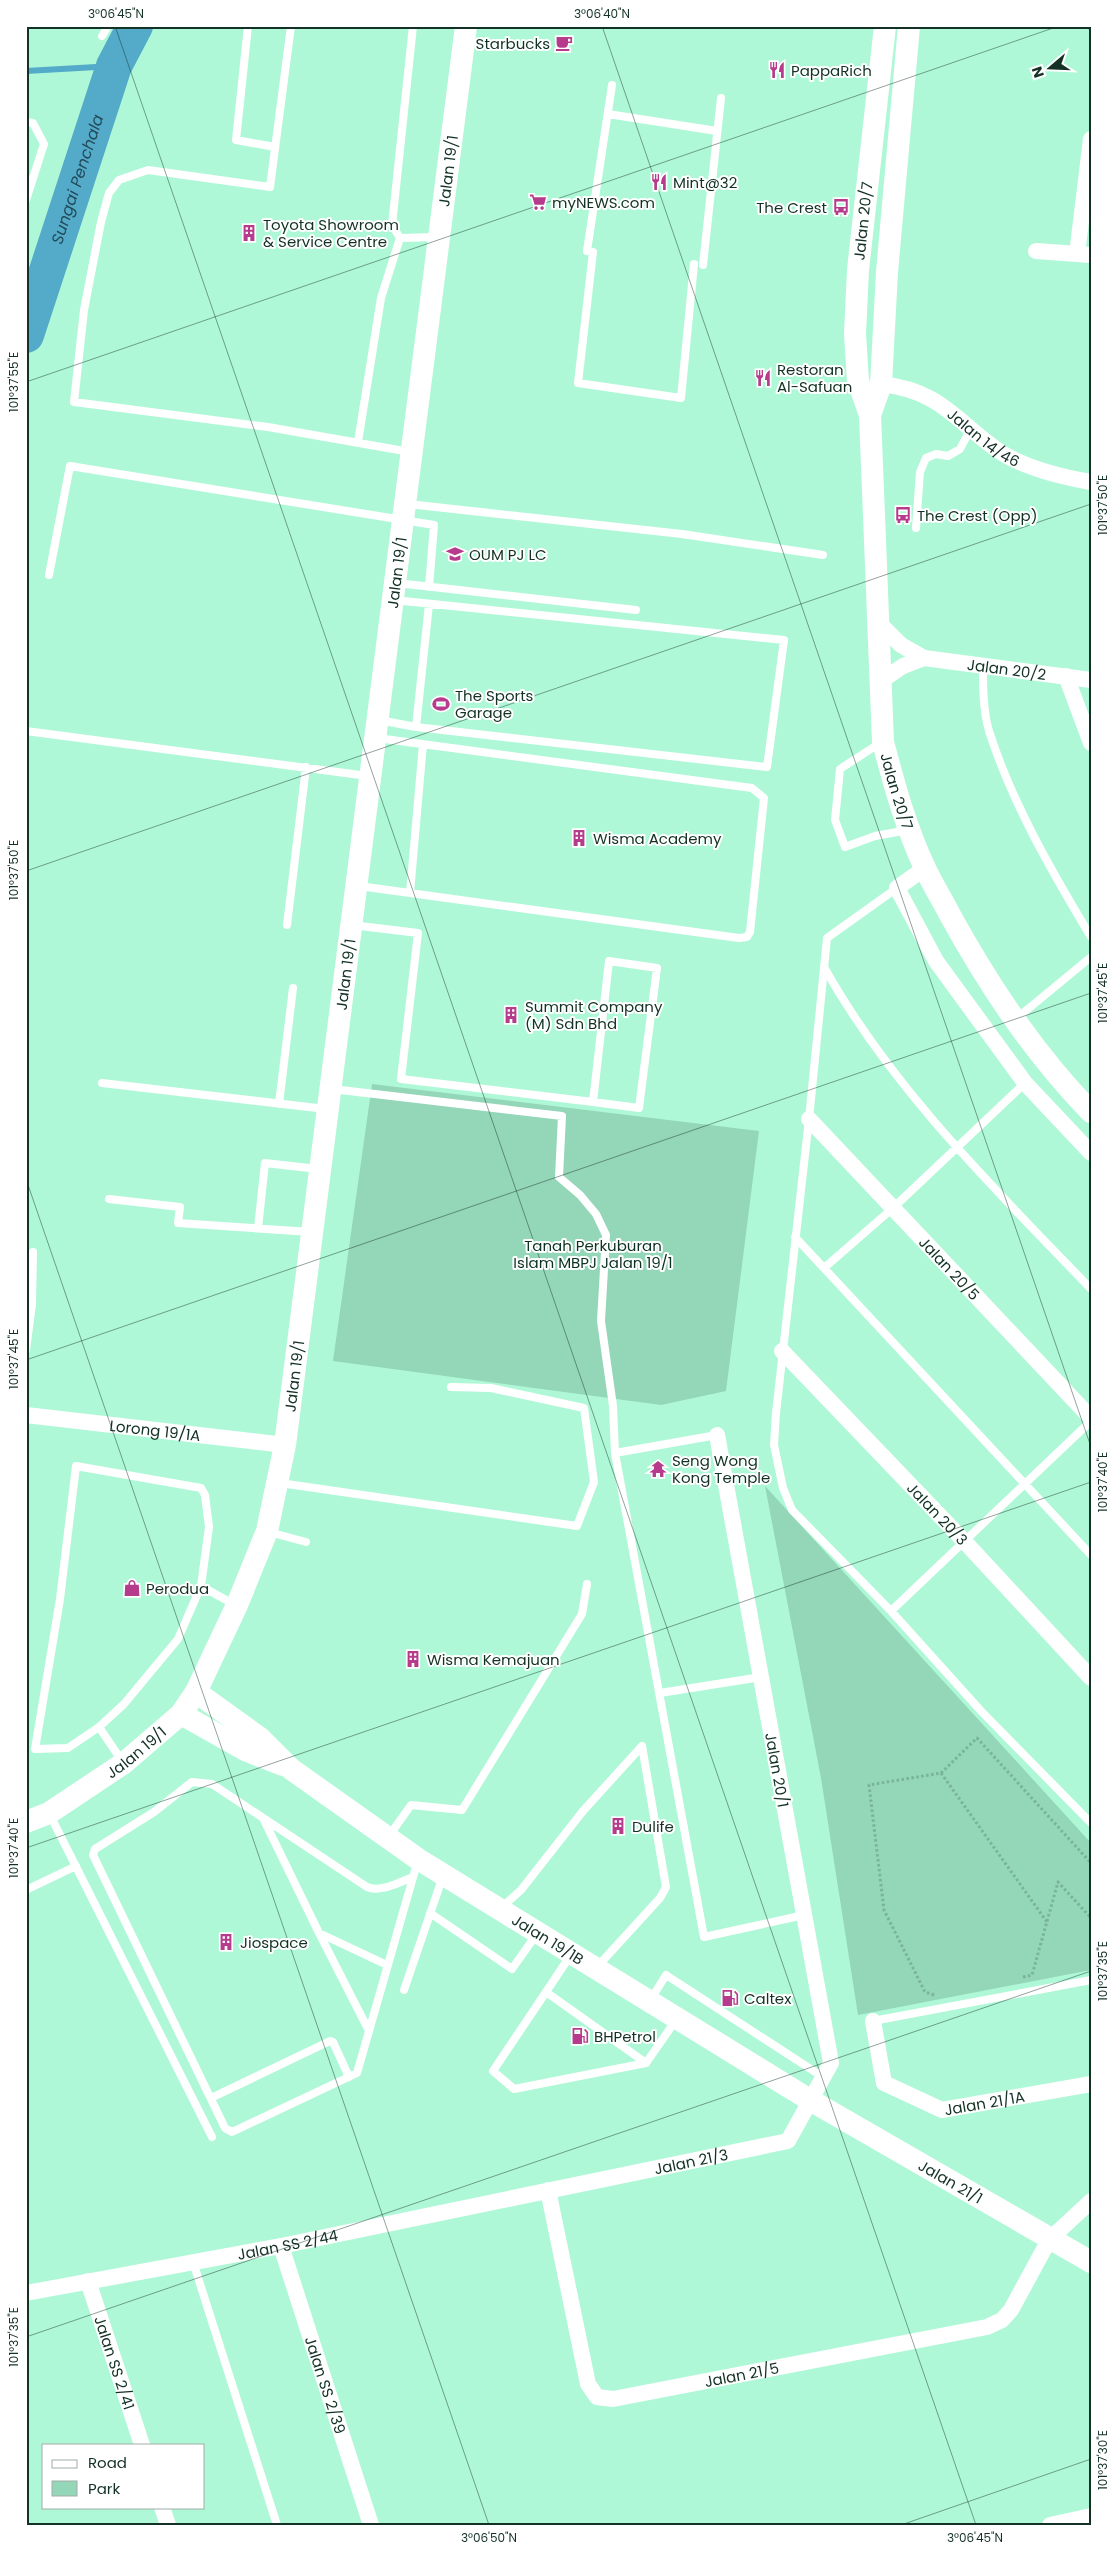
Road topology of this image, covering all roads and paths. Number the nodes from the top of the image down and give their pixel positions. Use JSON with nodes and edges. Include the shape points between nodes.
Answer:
{"nodes":[{"id":1,"x":108,"y":26,"type":"edge"},
{"id":2,"x":248,"y":26,"type":"edge"},
{"id":3,"x":290,"y":26,"type":"edge"},
{"id":4,"x":413,"y":26,"type":"edge"},
{"id":5,"x":466,"y":26,"type":"edge"},
{"id":6,"x":883,"y":31,"type":"edge"},
{"id":7,"x":910,"y":31,"type":"edge"},
{"id":8,"x":102,"y":36,"type":"dead end"},
{"id":9,"x":612,"y":85,"type":"dead end"},
{"id":10,"x":721,"y":98,"type":"dead end"},
{"id":11,"x":608,"y":114,"type":"junction"},
{"id":12,"x":26,"y":122,"type":"edge"},
{"id":13,"x":717,"y":131,"type":"junction"},
{"id":14,"x":1091,"y":139,"type":"edge"},
{"id":15,"x":275,"y":147,"type":"junction"},
{"id":16,"x":26,"y":200,"type":"edge"},
{"id":17,"x":439,"y":236,"type":"junction"},
{"id":18,"x":400,"y":238,"type":"junction"},
{"id":19,"x":1036,"y":251,"type":"dead end"},
{"id":20,"x":1084,"y":255,"type":"edge"},
{"id":21,"x":881,"y":384,"type":"junction"},
{"id":22,"x":870,"y":415,"type":"junction"},
{"id":23,"x":970,"y":430,"type":"junction"},
{"id":24,"x":358,"y":442,"type":"junction"},
{"id":25,"x":412,"y":452,"type":"junction"},
{"id":26,"x":1091,"y":482,"type":"edge"},
{"id":27,"x":404,"y":512,"type":"junction"},
{"id":28,"x":916,"y":528,"type":"dead end"},
{"id":29,"x":823,"y":555,"type":"dead end"},
{"id":30,"x":49,"y":575,"type":"dead end"},
{"id":31,"x":429,"y":587,"type":"junction"},
{"id":32,"x":394,"y":591,"type":"junction"},
{"id":33,"x":429,"y":604,"type":"junction"},
{"id":34,"x":636,"y":610,"type":"dead end"},
{"id":35,"x":879,"y":623,"type":"junction"},
{"id":36,"x":924,"y":658,"type":"junction"},
{"id":37,"x":983,"y":666,"type":"junction"},
{"id":38,"x":1066,"y":676,"type":"junction"},
{"id":39,"x":1091,"y":680,"type":"edge"},
{"id":40,"x":881,"y":681,"type":"junction"},
{"id":41,"x":416,"y":727,"type":"junction"},
{"id":42,"x":376,"y":729,"type":"junction"},
{"id":43,"x":26,"y":731,"type":"edge"},
{"id":44,"x":883,"y":742,"type":"junction"},
{"id":45,"x":1091,"y":743,"type":"edge"},
{"id":46,"x":423,"y":744,"type":"junction"},
{"id":47,"x":306,"y":767,"type":"junction"},
{"id":48,"x":370,"y":776,"type":"junction"},
{"id":49,"x":910,"y":830,"type":"junction"},
{"id":50,"x":925,"y":868,"type":"junction"},
{"id":51,"x":356,"y":886,"type":"junction"},
{"id":52,"x":897,"y":888,"type":"junction"},
{"id":53,"x":410,"y":892,"type":"junction"},
{"id":54,"x":287,"y":925,"type":"dead end"},
{"id":55,"x":351,"y":925,"type":"junction"},
{"id":56,"x":1091,"y":937,"type":"edge"},
{"id":57,"x":1091,"y":957,"type":"edge"},
{"id":58,"x":824,"y":967,"type":"junction"},
{"id":59,"x":293,"y":988,"type":"dead end"},
{"id":60,"x":1014,"y":1020,"type":"junction"},
{"id":61,"x":102,"y":1083,"type":"dead end"},
{"id":62,"x":1025,"y":1083,"type":"junction"},
{"id":63,"x":329,"y":1099,"type":"junction"},
{"id":64,"x":592,"y":1102,"type":"junction"},
{"id":65,"x":279,"y":1104,"type":"junction"},
{"id":66,"x":1091,"y":1112,"type":"edge"},
{"id":67,"x":809,"y":1119,"type":"junction"},
{"id":68,"x":956,"y":1148,"type":"junction"},
{"id":69,"x":1091,"y":1154,"type":"edge"},
{"id":70,"x":320,"y":1169,"type":"junction"},
{"id":71,"x":109,"y":1199,"type":"dead end"},
{"id":72,"x":893,"y":1208,"type":"junction"},
{"id":73,"x":258,"y":1228,"type":"junction"},
{"id":74,"x":312,"y":1232,"type":"junction"},
{"id":75,"x":795,"y":1237,"type":"junction"},
{"id":76,"x":33,"y":1252,"type":"dead end"},
{"id":77,"x":824,"y":1268,"type":"junction"},
{"id":78,"x":1091,"y":1289,"type":"edge"},
{"id":79,"x":26,"y":1350,"type":"edge"},
{"id":80,"x":782,"y":1352,"type":"junction"},
{"id":81,"x":451,"y":1388,"type":"dead end"},
{"id":82,"x":26,"y":1415,"type":"edge"},
{"id":83,"x":1091,"y":1419,"type":"edge"},
{"id":84,"x":716,"y":1435,"type":"joint"},
{"id":85,"x":285,"y":1445,"type":"junction"},
{"id":86,"x":615,"y":1453,"type":"junction"},
{"id":87,"x":278,"y":1483,"type":"junction"},
{"id":88,"x":1024,"y":1485,"type":"junction"},
{"id":89,"x":267,"y":1531,"type":"junction"},
{"id":90,"x":306,"y":1542,"type":"dead end"},
{"id":91,"x":965,"y":1542,"type":"junction"},
{"id":92,"x":1091,"y":1555,"type":"edge"},
{"id":93,"x":588,"y":1584,"type":"dead end"},
{"id":94,"x":201,"y":1586,"type":"junction"},
{"id":95,"x":237,"y":1606,"type":"junction"},
{"id":96,"x":891,"y":1611,"type":"junction"},
{"id":97,"x":761,"y":1677,"type":"junction"},
{"id":98,"x":1091,"y":1678,"type":"edge"},
{"id":99,"x":196,"y":1692,"type":"junction"},
{"id":100,"x":660,"y":1694,"type":"junction"},
{"id":101,"x":181,"y":1714,"type":"junction"},
{"id":102,"x":99,"y":1727,"type":"junction"},
{"id":103,"x":124,"y":1763,"type":"junction"},
{"id":104,"x":291,"y":1768,"type":"junction"},
{"id":105,"x":941,"y":1773,"type":"junction"},
{"id":106,"x":49,"y":1813,"type":"junction"},
{"id":107,"x":262,"y":1817,"type":"junction"},
{"id":108,"x":26,"y":1822,"type":"edge"},
{"id":109,"x":1091,"y":1823,"type":"edge"},
{"id":110,"x":388,"y":1838,"type":"junction"},
{"id":111,"x":1091,"y":1862,"type":"edge"},
{"id":112,"x":76,"y":1866,"type":"junction"},
{"id":113,"x":415,"y":1868,"type":"junction"},
{"id":114,"x":444,"y":1875,"type":"junction"},
{"id":115,"x":26,"y":1890,"type":"edge"},
{"id":116,"x":500,"y":1909,"type":"junction"},
{"id":117,"x":430,"y":1913,"type":"junction"},
{"id":118,"x":804,"y":1915,"type":"junction"},
{"id":119,"x":1091,"y":1918,"type":"edge"},
{"id":120,"x":1047,"y":1922,"type":"junction"},
{"id":121,"x":538,"y":1932,"type":"junction"},
{"id":122,"x":319,"y":1933,"type":"junction"},
{"id":123,"x":572,"y":1953,"type":"junction"},
{"id":124,"x":387,"y":1965,"type":"junction"},
{"id":125,"x":596,"y":1968,"type":"junction"},
{"id":126,"x":1013,"y":1979,"type":"dead end"},
{"id":127,"x":1091,"y":1980,"type":"edge"},
{"id":128,"x":404,"y":1990,"type":"dead end"},
{"id":129,"x":546,"y":1992,"type":"junction"},
{"id":130,"x":938,"y":1996,"type":"dead end"},
{"id":131,"x":649,"y":2001,"type":"junction"},
{"id":132,"x":677,"y":2018,"type":"junction"},
{"id":133,"x":873,"y":2021,"type":"joint"},
{"id":134,"x":369,"y":2031,"type":"junction"},
{"id":135,"x":646,"y":2063,"type":"junction"},
{"id":136,"x":349,"y":2077,"type":"junction"},
{"id":137,"x":823,"y":2077,"type":"junction"},
{"id":138,"x":1091,"y":2084,"type":"edge"},
{"id":139,"x":210,"y":2098,"type":"junction"},
{"id":140,"x":810,"y":2100,"type":"junction"},
{"id":141,"x":212,"y":2137,"type":"dead end"},
{"id":142,"x":548,"y":2190,"type":"junction"},
{"id":143,"x":1091,"y":2201,"type":"edge"},
{"id":144,"x":1050,"y":2240,"type":"junction"},
{"id":145,"x":281,"y":2246,"type":"junction"},
{"id":146,"x":193,"y":2262,"type":"junction"},
{"id":147,"x":1091,"y":2262,"type":"edge"},
{"id":148,"x":88,"y":2282,"type":"junction"},
{"id":149,"x":26,"y":2293,"type":"edge"},
{"id":150,"x":142,"y":2444,"type":"edge"},
{"id":151,"x":162,"y":2508,"type":"edge"},
{"id":152,"x":1091,"y":2516,"type":"edge"},
{"id":153,"x":168,"y":2525,"type":"edge"},
{"id":154,"x":277,"y":2525,"type":"edge"},
{"id":155,"x":371,"y":2525,"type":"edge"},
{"id":156,"x":1050,"y":2525,"type":"edge"}],
"edges":[{"from":1,"to":8,"type":"lane"},
{"from":2,"to":15,"type":"lane","via":[[236,140]]},
{"from":3,"to":15,"type":"lane"},
{"from":4,"to":18,"type":"lane","via":[[392,225]]},
{"from":5,"to":17,"type":"street","name":"Jalan 19/1"},
{"from":6,"to":22,"type":"street","name":"Jalan 20/7","via":[[857,278],[855,334],[858,381]]},
{"from":7,"to":21,"type":"street","name":"Jalan 20/7","via":[[887,272]]},
{"from":9,"to":11,"type":"lane"},
{"from":10,"to":13,"type":"lane"},
{"from":11,"to":13,"type":"lane"},
{"from":11,"to":13,"type":"lane","via":[[590,252],[578,383],[681,398]]},
{"from":12,"to":16,"type":"lane","via":[[33,123],[44,144]]},
{"from":14,"to":20,"type":"street"},
{"from":15,"to":24,"type":"lane","via":[[270,187],[148,170],[119,180],[109,193],[101,222],[84,310],[74,402]]},
{"from":17,"to":18,"type":"lane"},
{"from":17,"to":25,"type":"street","name":"Jalan 19/1"},
{"from":18,"to":24,"type":"lane","via":[[381,298]]},
{"from":19,"to":20,"type":"street"},
{"from":21,"to":22,"type":"street","name":"Jalan 20/7"},
{"from":21,"to":23,"type":"street","name":"Jalan 14/46","via":[[906,387],[932,399]]},
{"from":22,"to":35,"type":"street","name":"Jalan 20/7"},
{"from":23,"to":26,"type":"street","name":"Jalan 14/46","via":[[1008,456],[1051,474]]},
{"from":23,"to":28,"type":"lane","via":[[960,449],[948,456],[936,454],[926,458],[920,472]]},
{"from":24,"to":25,"type":"lane"},
{"from":25,"to":27,"type":"street","name":"Jalan 19/1"},
{"from":27,"to":29,"type":"lane","via":[[682,534]]},
{"from":27,"to":30,"type":"lane","via":[[70,466]]},
{"from":27,"to":31,"type":"lane","via":[[434,525]]},
{"from":27,"to":32,"type":"street","name":"Jalan 19/1"},
{"from":31,"to":32,"type":"lane"},
{"from":31,"to":34,"type":"lane"},
{"from":32,"to":33,"type":"lane"},
{"from":32,"to":42,"type":"street","name":"Jalan 19/1"},
{"from":33,"to":41,"type":"lane"},
{"from":33,"to":41,"type":"lane","via":[[784,640],[767,768]]},
{"from":35,"to":36,"type":"street","name":"Jalan 20/2","via":[[901,645]]},
{"from":35,"to":40,"type":"street","name":"Jalan 20/7"},
{"from":36,"to":37,"type":"street","name":"Jalan 20/2"},
{"from":36,"to":40,"type":"street","name":"Jalan 20/2","via":[[903,666]]},
{"from":37,"to":38,"type":"street","name":"Jalan 20/2"},
{"from":37,"to":56,"type":"lane","via":[[988,729],[1014,795],[1054,875]]},
{"from":38,"to":39,"type":"street","name":"Jalan 20/2"},
{"from":38,"to":45,"type":"street"},
{"from":40,"to":44,"type":"street","name":"Jalan 20/7"},
{"from":41,"to":42,"type":"lane"},
{"from":42,"to":46,"type":"lane"},
{"from":42,"to":48,"type":"street","name":"Jalan 19/1"},
{"from":43,"to":47,"type":"lane"},
{"from":44,"to":49,"type":"street","name":"Jalan 20/7"},
{"from":44,"to":49,"type":"lane","via":[[840,769],[835,820],[846,847],[875,836]]},
{"from":46,"to":53,"type":"lane"},
{"from":46,"to":53,"type":"lane","via":[[752,788],[764,798],[747,937]]},
{"from":47,"to":48,"type":"lane"},
{"from":47,"to":54,"type":"lane"},
{"from":48,"to":51,"type":"street","name":"Jalan 19/1"},
{"from":49,"to":50,"type":"street","name":"Jalan 20/7"},
{"from":50,"to":52,"type":"street"},
{"from":50,"to":60,"type":"street","name":"Jalan 20/7","via":[[966,943]]},
{"from":51,"to":53,"type":"lane"},
{"from":51,"to":55,"type":"street","name":"Jalan 19/1"},
{"from":52,"to":58,"type":"lane","via":[[827,938]]},
{"from":52,"to":62,"type":"street","via":[[936,961]]},
{"from":55,"to":63,"type":"street","name":"Jalan 19/1"},
{"from":55,"to":64,"type":"lane","via":[[418,933],[401,1079]]},
{"from":57,"to":60,"type":"lane"},
{"from":58,"to":67,"type":"lane"},
{"from":58,"to":68,"type":"lane","via":[[849,1012]]},
{"from":59,"to":65,"type":"lane"},
{"from":60,"to":66,"type":"street","name":"Jalan 20/7","via":[[1056,1076]]},
{"from":61,"to":65,"type":"lane"},
{"from":62,"to":68,"type":"lane"},
{"from":62,"to":69,"type":"street"},
{"from":63,"to":65,"type":"lane"},
{"from":63,"to":70,"type":"street","name":"Jalan 19/1"},
{"from":63,"to":86,"type":"lane","via":[[562,1116],[559,1177],[591,1207],[606,1235],[601,1321],[613,1406]]},
{"from":64,"to":64,"type":"lane","via":[[639,1108],[657,968],[609,962]]},
{"from":67,"to":72,"type":"street","name":"Jalan 20/5"},
{"from":67,"to":75,"type":"lane"},
{"from":68,"to":72,"type":"lane"},
{"from":68,"to":78,"type":"lane"},
{"from":70,"to":73,"type":"lane","via":[[265,1163]]},
{"from":70,"to":74,"type":"street","name":"Jalan 19/1"},
{"from":71,"to":73,"type":"lane","via":[[180,1207],[178,1223]]},
{"from":72,"to":77,"type":"lane"},
{"from":72,"to":83,"type":"street","name":"Jalan 20/5"},
{"from":73,"to":74,"type":"lane"},
{"from":74,"to":85,"type":"street","name":"Jalan 19/1"},
{"from":75,"to":77,"type":"lane"},
{"from":75,"to":80,"type":"lane"},
{"from":76,"to":79,"type":"lane","via":[[32,1304]]},
{"from":77,"to":88,"type":"lane"},
{"from":80,"to":91,"type":"street","name":"Jalan 20/3"},
{"from":80,"to":96,"type":"lane","via":[[774,1445],[783,1488],[792,1510]]},
{"from":81,"to":87,"type":"lane","via":[[490,1388],[584,1408],[594,1482],[577,1526]]},
{"from":82,"to":85,"type":"street","name":"Lorong 19/1A"},
{"from":83,"to":88,"type":"lane"},
{"from":84,"to":86,"type":"lane"},
{"from":84,"to":97,"type":"street","name":"Jalan 20/1"},
{"from":85,"to":87,"type":"street","name":"Jalan 19/1"},
{"from":86,"to":100,"type":"lane"},
{"from":87,"to":89,"type":"street","name":"Jalan 19/1"},
{"from":88,"to":91,"type":"lane"},
{"from":88,"to":92,"type":"lane"},
{"from":89,"to":90,"type":"lane"},
{"from":89,"to":95,"type":"street","name":"Jalan 19/1"},
{"from":91,"to":96,"type":"lane"},
{"from":91,"to":98,"type":"street","name":"Jalan 20/3"},
{"from":93,"to":110,"type":"lane","via":[[582,1614],[462,1810],[411,1805]]},
{"from":94,"to":95,"type":"lane"},
{"from":94,"to":102,"type":"lane","via":[[178,1639],[130,1698]]},
{"from":94,"to":102,"type":"lane","via":[[209,1527],[205,1495],[201,1488],[76,1466],[60,1599],[36,1749],[68,1748]]},
{"from":95,"to":99,"type":"street","name":"Jalan 19/1"},
{"from":96,"to":109,"type":"lane","via":[[981,1711]]},
{"from":97,"to":100,"type":"lane"},
{"from":97,"to":118,"type":"street","name":"Jalan 20/1"},
{"from":99,"to":101,"type":"street","name":"Jalan 19/1"},
{"from":99,"to":104,"type":"street","name":"Jalan 19/1B","via":[[260,1738]]},
{"from":100,"to":118,"type":"lane","via":[[704,1937]]},
{"from":101,"to":103,"type":"street","name":"Jalan 19/1"},
{"from":101,"to":104,"type":"street","name":"Jalan 19/1B","via":[[245,1750]]},
{"from":102,"to":103,"type":"lane"},
{"from":103,"to":106,"type":"street","name":"Jalan 19/1"},
{"from":104,"to":110,"type":"street","name":"Jalan 19/1B"},
{"from":105,"to":111,"type":"path","via":[[977,1738]]},
{"from":105,"to":120,"type":"path"},
{"from":105,"to":130,"type":"path","via":[[869,1785],[884,1910],[925,1992]]},
{"from":106,"to":108,"type":"street","name":"Jalan 19/1"},
{"from":106,"to":112,"type":"lane"},
{"from":107,"to":113,"type":"lane","via":[[372,1889]]},
{"from":107,"to":122,"type":"lane"},
{"from":107,"to":139,"type":"lane","via":[[212,1784],[192,1782],[154,1812],[95,1849],[93,1855]]},
{"from":110,"to":113,"type":"street","name":"Jalan 19/1B"},
{"from":112,"to":115,"type":"lane"},
{"from":112,"to":141,"type":"lane"},
{"from":113,"to":114,"type":"street","name":"Jalan 19/1B"},
{"from":113,"to":124,"type":"lane"},
{"from":114,"to":116,"type":"street","name":"Jalan 19/1B"},
{"from":114,"to":117,"type":"lane"},
{"from":116,"to":121,"type":"street","name":"Jalan 19/1B"},
{"from":116,"to":125,"type":"lane","via":[[521,1890],[583,1811],[642,1746],[666,1887],[660,1898]]},
{"from":117,"to":121,"type":"lane","via":[[512,1969]]},
{"from":117,"to":128,"type":"lane"},
{"from":118,"to":137,"type":"street","name":"Jalan 20/1","via":[[831,2063]]},
{"from":119,"to":120,"type":"path","via":[[1058,1882]]},
{"from":120,"to":126,"type":"path","via":[[1032,1975]]},
{"from":121,"to":123,"type":"street","name":"Jalan 19/1B"},
{"from":122,"to":124,"type":"lane"},
{"from":122,"to":134,"type":"lane"},
{"from":123,"to":125,"type":"street","name":"Jalan 19/1B"},
{"from":123,"to":129,"type":"lane"},
{"from":124,"to":134,"type":"lane"},
{"from":125,"to":131,"type":"street","name":"Jalan 19/1B"},
{"from":127,"to":133,"type":"lane"},
{"from":129,"to":135,"type":"lane"},
{"from":129,"to":135,"type":"lane","via":[[493,2071],[514,2089]]},
{"from":131,"to":132,"type":"street","name":"Jalan 19/1B"},
{"from":131,"to":137,"type":"lane","via":[[666,1975]]},
{"from":132,"to":135,"type":"lane"},
{"from":132,"to":140,"type":"street","name":"Jalan 19/1B"},
{"from":133,"to":138,"type":"street","name":"Jalan 21/1A","via":[[884,2083],[942,2110]]},
{"from":134,"to":136,"type":"lane","via":[[360,2067]]},
{"from":136,"to":139,"type":"lane","via":[[232,2132],[225,2128]]},
{"from":136,"to":139,"type":"lane","via":[[333,2042],[330,2042]]},
{"from":137,"to":140,"type":"street","name":"Jalan 20/1"},
{"from":140,"to":142,"type":"street","name":"Jalan 21/3","via":[[788,2141]]},
{"from":140,"to":144,"type":"street","name":"Jalan 21/1"},
{"from":142,"to":144,"type":"street","name":"Jalan 21/5","via":[[588,2384],[598,2397],[613,2398],[987,2327],[1002,2320],[1011,2310]]},
{"from":142,"to":145,"type":"street","name":"Jalan SS 2/44"},
{"from":143,"to":144,"type":"street"},
{"from":144,"to":147,"type":"street","name":"Jalan 21/1"},
{"from":145,"to":146,"type":"street","name":"Jalan SS 2/44"},
{"from":145,"to":155,"type":"street","name":"Jalan SS 2/39"},
{"from":146,"to":148,"type":"street","name":"Jalan SS 2/44"},
{"from":146,"to":154,"type":"lane"},
{"from":148,"to":149,"type":"street","name":"Jalan SS 2/44"},
{"from":148,"to":150,"type":"street","name":"Jalan SS 2/41"},
{"from":151,"to":153,"type":"street"},
{"from":152,"to":156,"type":"street"}]}
